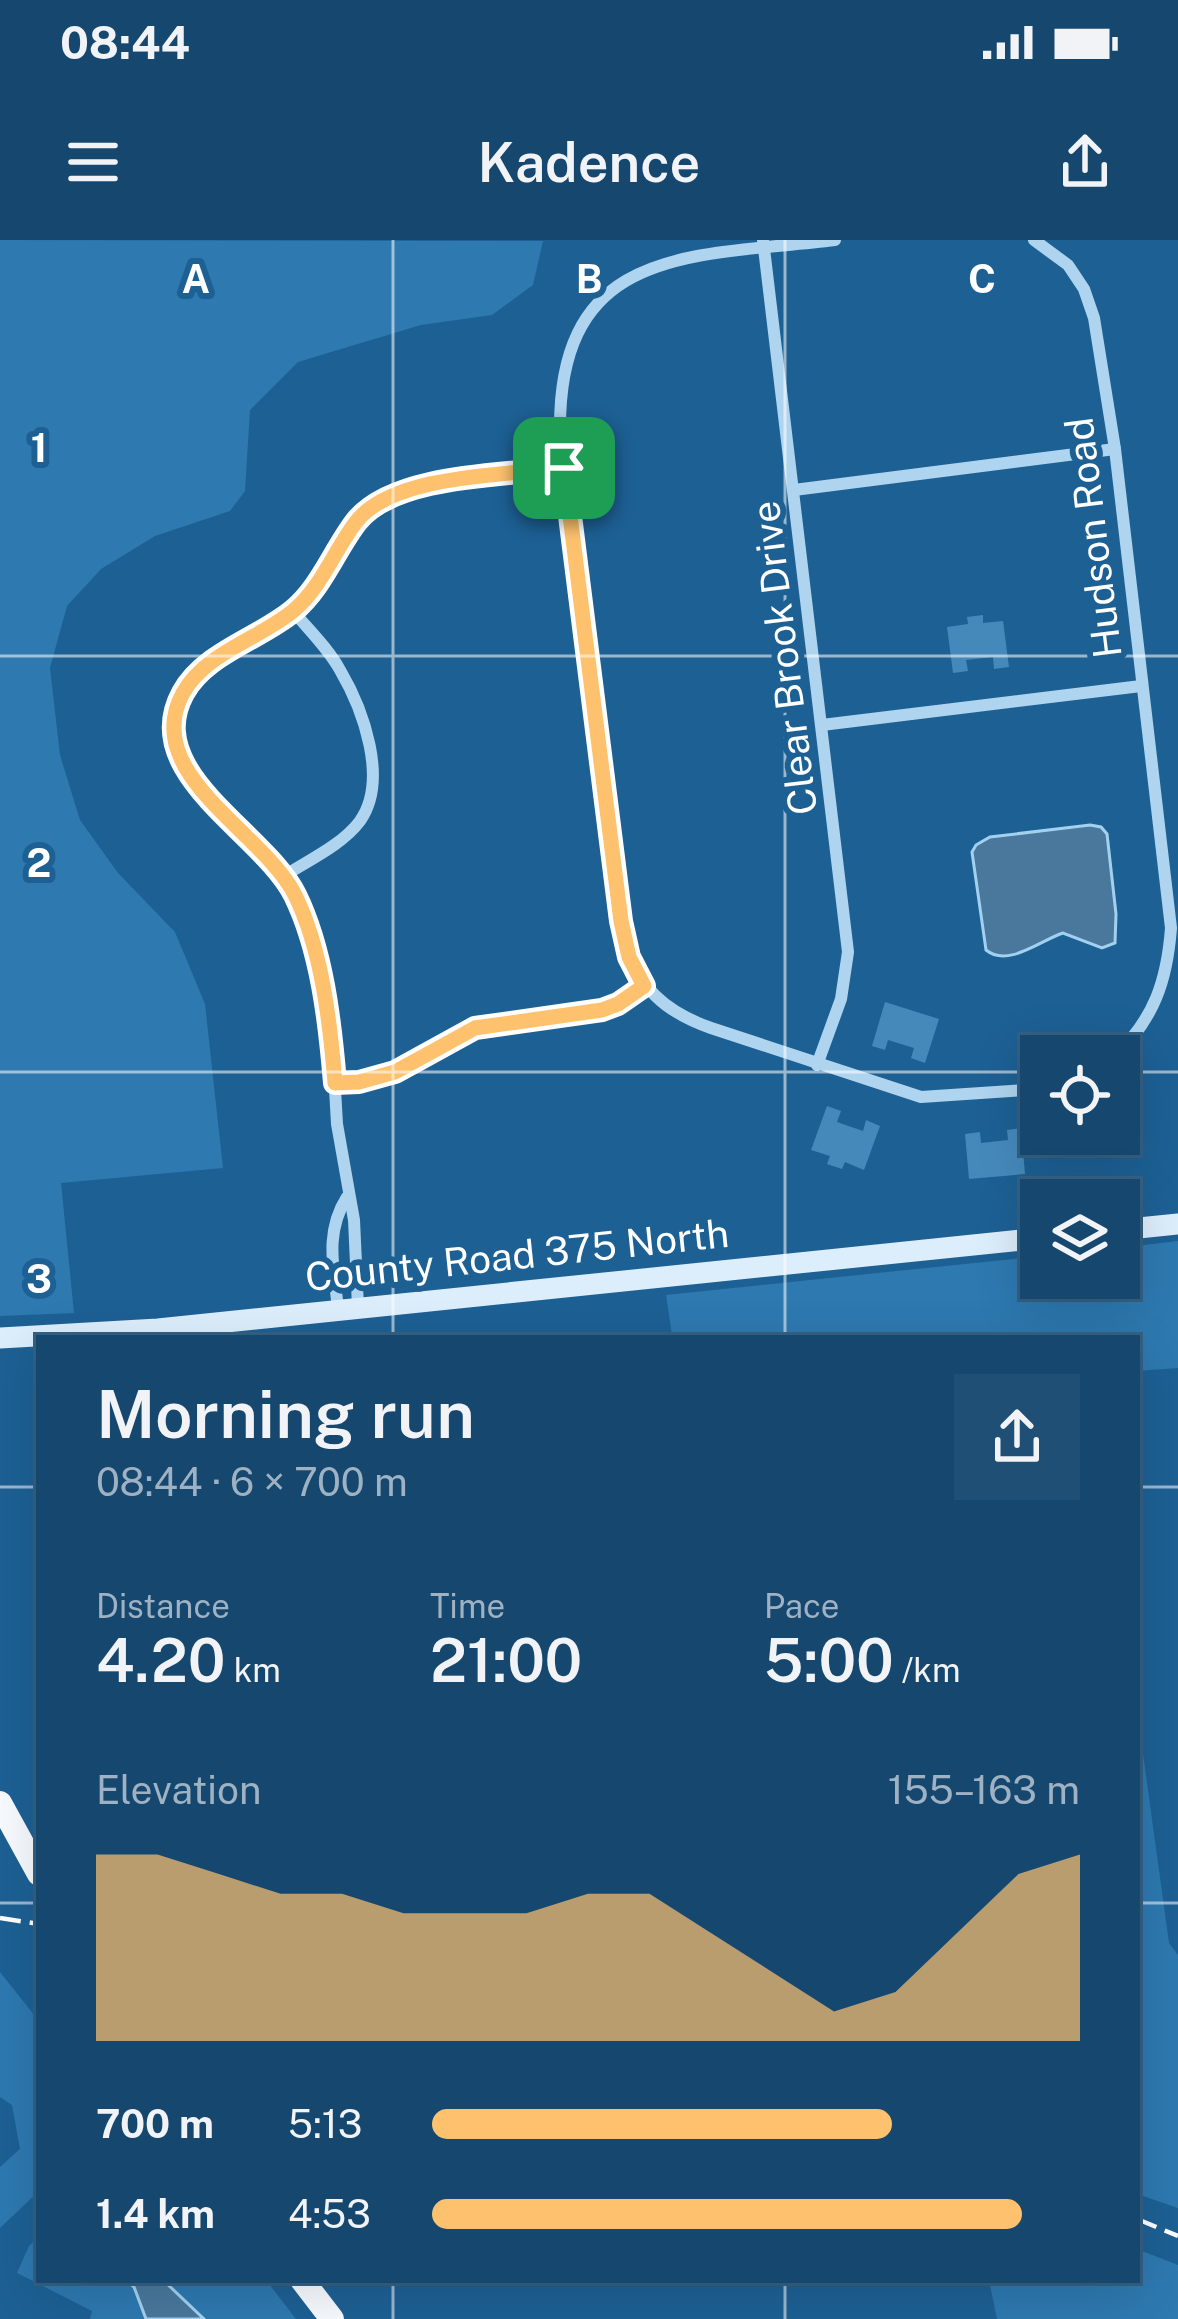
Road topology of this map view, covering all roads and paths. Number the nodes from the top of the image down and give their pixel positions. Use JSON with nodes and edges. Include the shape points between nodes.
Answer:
{"nodes":[{"id":1,"x":835,"y":240,"type":"edge"},
{"id":2,"x":1034,"y":240,"type":"edge"},
{"id":3,"x":764,"y":244,"type":"edge"},
{"id":4,"x":1115,"y":449,"type":"junction"},
{"id":5,"x":564,"y":468,"type":"junction"},
{"id":6,"x":794,"y":490,"type":"junction"},
{"id":7,"x":293,"y":611,"type":"junction"},
{"id":8,"x":1141,"y":686,"type":"junction"},
{"id":9,"x":822,"y":725,"type":"junction"},
{"id":10,"x":1178,"y":838,"type":"edge"},
{"id":11,"x":1162,"y":853,"type":"junction"},
{"id":12,"x":1178,"y":858,"type":"edge"},
{"id":13,"x":284,"y":876,"type":"junction"},
{"id":14,"x":644,"y":986,"type":"junction"},
{"id":15,"x":1133,"y":1035,"type":"edge"},
{"id":16,"x":817,"y":1065,"type":"junction"},
{"id":17,"x":335,"y":1083,"type":"junction"},
{"id":18,"x":1020,"y":1090,"type":"edge"},
{"id":19,"x":347,"y":1197,"type":"junction"},
{"id":20,"x":1178,"y":1224,"type":"edge"},
{"id":21,"x":1140,"y":1228,"type":"edge"},
{"id":22,"x":1020,"y":1240,"type":"edge"},
{"id":23,"x":348,"y":1308,"type":"junction"},
{"id":24,"x":53,"y":1335,"type":"edge"},
{"id":25,"x":36,"y":1336,"type":"edge"},
{"id":26,"x":0,"y":1338,"type":"edge"},
{"id":27,"x":0,"y":1803,"type":"edge"},
{"id":28,"x":36,"y":1869,"type":"edge"},
{"id":29,"x":304,"y":2283,"type":"edge"},
{"id":30,"x":332,"y":2319,"type":"edge"}],
"edges":[{"from":1,"to":3,"type":"street"},
{"from":2,"to":4,"type":"street","name":"Hudson Road","via":[[1069,265],[1084,289]]},
{"from":3,"to":5,"type":"street","via":[[673,261],[610,289],[567,366],[560,397]]},
{"from":3,"to":6,"type":"street","name":"Clear Brook Drive"},
{"from":4,"to":6,"type":"street"},
{"from":4,"to":8,"type":"street","name":"Hudson Road"},
{"from":5,"to":7,"type":"street","via":[[423,486],[377,502]]},
{"from":5,"to":14,"type":"street","via":[[621,921]]},
{"from":6,"to":9,"type":"street","name":"Clear Brook Drive"},
{"from":7,"to":13,"type":"street","via":[[347,683],[375,777],[358,824]]},
{"from":7,"to":13,"type":"street","via":[[196,676],[174,729],[193,782]]},
{"from":8,"to":9,"type":"street"},
{"from":8,"to":11,"type":"street","name":"Hudson Road"},
{"from":9,"to":16,"type":"street","name":"Clear Brook Drive","via":[[848,952]]},
{"from":10,"to":11,"type":"street"},
{"from":11,"to":12,"type":"street"},
{"from":11,"to":15,"type":"street","name":"Hudson Road","via":[[1168,964],[1150,1016]]},
{"from":13,"to":17,"type":"street","via":[[310,938]]},
{"from":14,"to":16,"type":"street","via":[[694,1022]]},
{"from":14,"to":17,"type":"street","via":[[602,1010],[475,1028],[395,1072]]},
{"from":16,"to":18,"type":"street","via":[[921,1097]]},
{"from":17,"to":19,"type":"street"},
{"from":19,"to":23,"type":"street","via":[[354,1220]]},
{"from":19,"to":23,"type":"street","via":[[331,1234]]},
{"from":20,"to":21,"type":"street"},
{"from":22,"to":23,"type":"street","name":"County Road 375 North"},
{"from":23,"to":24,"type":"street","name":"County Road 375 North"},
{"from":25,"to":26,"type":"street","name":"County Road 375 North"},
{"from":27,"to":28,"type":"main road"},
{"from":29,"to":30,"type":"main road"}]}
